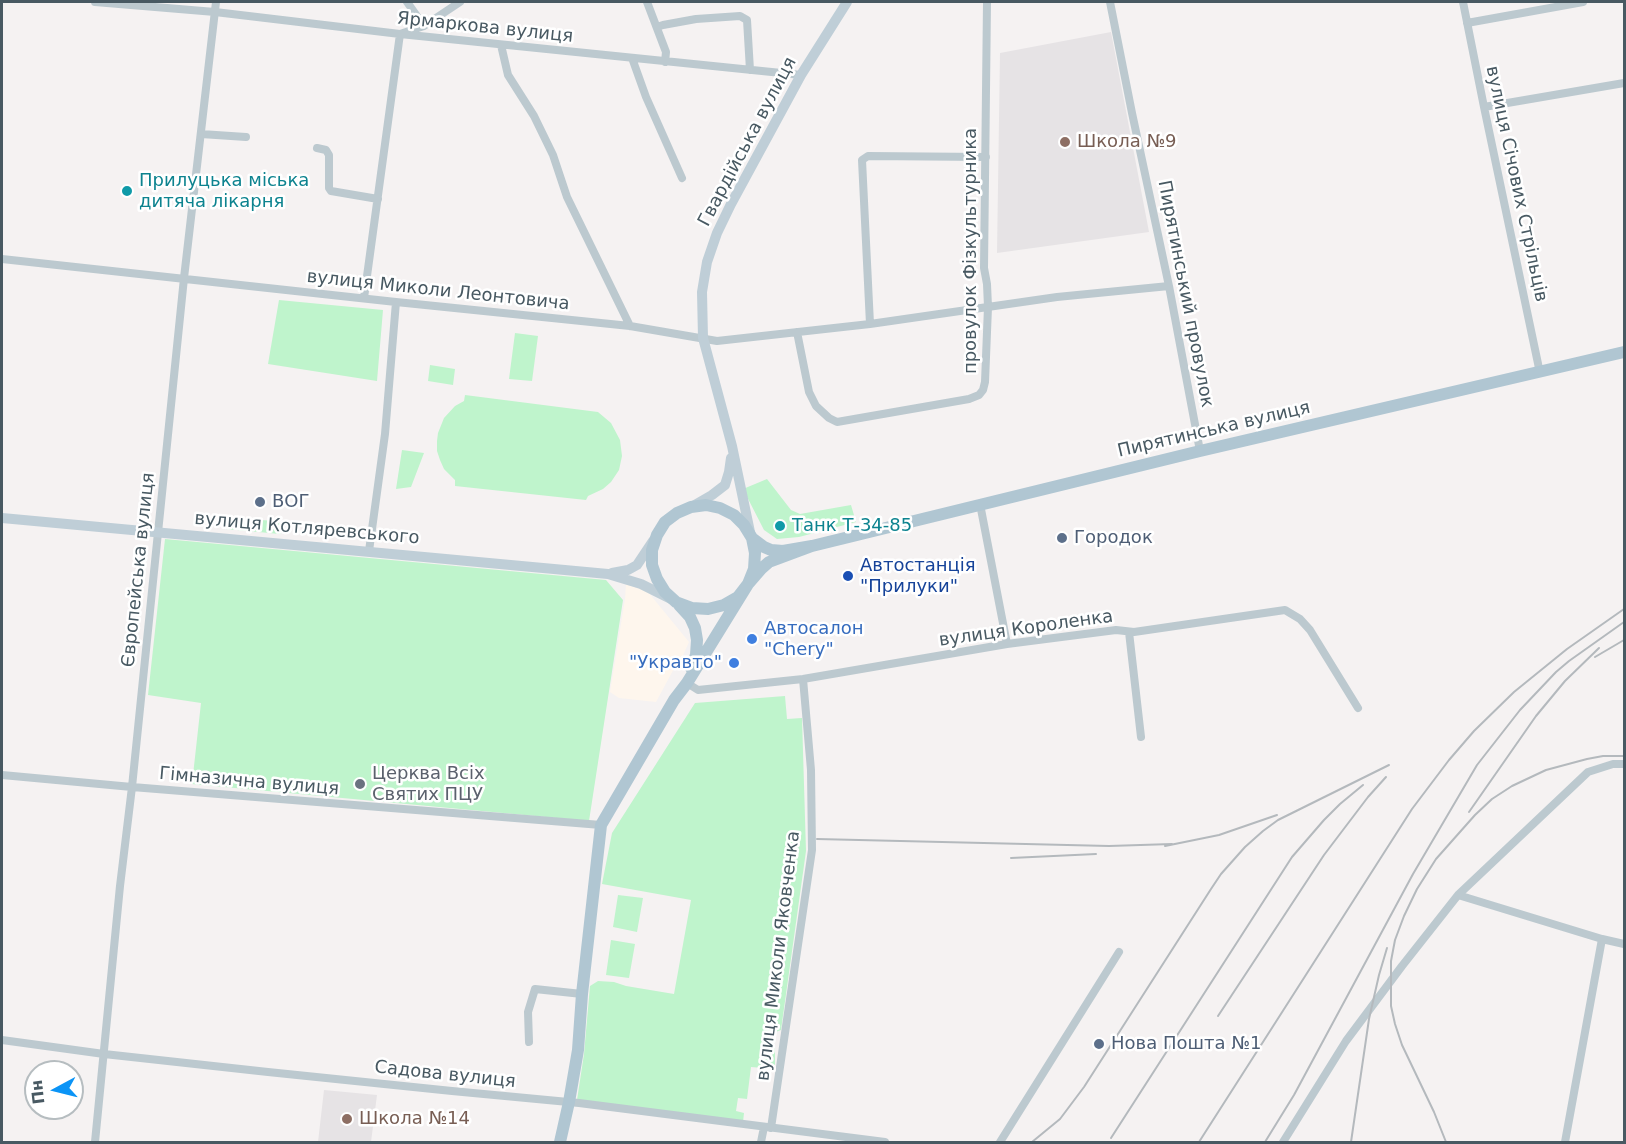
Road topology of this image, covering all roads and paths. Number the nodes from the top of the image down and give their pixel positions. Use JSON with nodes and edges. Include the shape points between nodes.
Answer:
{"nodes":[{"id":1,"x":95,"y":2,"type":"edge"},
{"id":2,"x":216,"y":2,"type":"edge"},
{"id":3,"x":407,"y":2,"type":"edge"},
{"id":4,"x":460,"y":2,"type":"edge"},
{"id":5,"x":646,"y":2,"type":"edge"},
{"id":6,"x":847,"y":2,"type":"edge"},
{"id":7,"x":987,"y":2,"type":"edge"},
{"id":8,"x":1110,"y":2,"type":"edge"},
{"id":9,"x":1463,"y":2,"type":"edge"},
{"id":10,"x":1583,"y":2,"type":"edge"},
{"id":11,"x":215,"y":12,"type":"junction"},
{"id":12,"x":1467,"y":23,"type":"junction"},
{"id":13,"x":424,"y":26,"type":"junction"},
{"id":14,"x":657,"y":27,"type":"junction"},
{"id":15,"x":400,"y":34,"type":"junction"},
{"id":16,"x":501,"y":45,"type":"junction"},
{"id":17,"x":632,"y":58,"type":"junction"},
{"id":18,"x":665,"y":62,"type":"junction"},
{"id":19,"x":750,"y":70,"type":"junction"},
{"id":20,"x":801,"y":75,"type":"junction"},
{"id":21,"x":1624,"y":83,"type":"edge"},
{"id":22,"x":1484,"y":107,"type":"junction"},
{"id":23,"x":201,"y":134,"type":"junction"},
{"id":24,"x":246,"y":137,"type":"dead end"},
{"id":25,"x":317,"y":148,"type":"dead end"},
{"id":26,"x":986,"y":157,"type":"junction"},
{"id":27,"x":682,"y":178,"type":"dead end"},
{"id":28,"x":378,"y":199,"type":"junction"},
{"id":29,"x":2,"y":259,"type":"edge"},
{"id":30,"x":184,"y":278,"type":"junction"},
{"id":31,"x":1169,"y":286,"type":"junction"},
{"id":32,"x":364,"y":298,"type":"junction"},
{"id":33,"x":396,"y":302,"type":"junction"},
{"id":34,"x":988,"y":307,"type":"junction"},
{"id":35,"x":870,"y":324,"type":"junction"},
{"id":36,"x":630,"y":326,"type":"junction"},
{"id":37,"x":797,"y":332,"type":"junction"},
{"id":38,"x":703,"y":338,"type":"junction"},
{"id":39,"x":1624,"y":352,"type":"edge"},
{"id":40,"x":1540,"y":373,"type":"junction"},
{"id":41,"x":732,"y":446,"type":"junction"},
{"id":42,"x":1200,"y":451,"type":"junction"},
{"id":43,"x":980,"y":504,"type":"junction"},
{"id":44,"x":691,"y":507,"type":"junction"},
{"id":45,"x":2,"y":518,"type":"edge"},
{"id":46,"x":158,"y":531,"type":"junction"},
{"id":47,"x":657,"y":535,"type":"junction"},
{"id":48,"x":752,"y":538,"type":"junction"},
{"id":49,"x":812,"y":546,"type":"junction"},
{"id":50,"x":369,"y":551,"type":"junction"},
{"id":51,"x":608,"y":574,"type":"junction"},
{"id":52,"x":748,"y":584,"type":"junction"},
{"id":53,"x":676,"y":602,"type":"junction"},
{"id":54,"x":1129,"y":632,"type":"junction"},
{"id":55,"x":1007,"y":644,"type":"junction"},
{"id":56,"x":803,"y":680,"type":"junction"},
{"id":57,"x":687,"y":683,"type":"junction"},
{"id":58,"x":1358,"y":708,"type":"dead end"},
{"id":59,"x":1141,"y":737,"type":"dead end"},
{"id":60,"x":1624,"y":764,"type":"edge"},
{"id":61,"x":2,"y":775,"type":"edge"},
{"id":62,"x":132,"y":787,"type":"junction"},
{"id":63,"x":601,"y":825,"type":"junction"},
{"id":64,"x":1458,"y":895,"type":"junction"},
{"id":65,"x":1602,"y":939,"type":"junction"},
{"id":66,"x":1624,"y":944,"type":"edge"},
{"id":67,"x":1119,"y":952,"type":"dead end"},
{"id":68,"x":582,"y":994,"type":"junction"},
{"id":69,"x":2,"y":1040,"type":"edge"},
{"id":70,"x":529,"y":1042,"type":"dead end"},
{"id":71,"x":104,"y":1054,"type":"junction"},
{"id":72,"x":569,"y":1102,"type":"junction"},
{"id":73,"x":768,"y":1128,"type":"junction"},
{"id":74,"x":95,"y":1143,"type":"edge"},
{"id":75,"x":560,"y":1143,"type":"edge"},
{"id":76,"x":761,"y":1143,"type":"edge"},
{"id":77,"x":885,"y":1143,"type":"edge"},
{"id":78,"x":1000,"y":1143,"type":"edge"},
{"id":79,"x":1283,"y":1143,"type":"edge"},
{"id":80,"x":1565,"y":1143,"type":"edge"}],
"edges":[{"from":1,"to":11,"type":"street","name":"Ярмаркова вулиця"},
{"from":2,"to":11,"type":"street","name":"Європейська вулиця"},
{"from":3,"to":13,"type":"street"},
{"from":4,"to":13,"type":"street"},
{"from":5,"to":14,"type":"street"},
{"from":6,"to":20,"type":"main road","name":"Гвардійська вулиця"},
{"from":7,"to":26,"type":"street","name":"провулок Фізкультурника"},
{"from":8,"to":31,"type":"street","name":"Пирятинський провулок"},
{"from":9,"to":12,"type":"street","name":"вулиця Січових Стрільців"},
{"from":10,"to":12,"type":"street"},
{"from":11,"to":15,"type":"street","name":"Ярмаркова вулиця"},
{"from":11,"to":23,"type":"street","name":"Європейська вулиця"},
{"from":12,"to":22,"type":"street","name":"вулиця Січових Стрільців"},
{"from":13,"to":15,"type":"street"},
{"from":14,"to":18,"type":"street","via":[[666,52]]},
{"from":14,"to":19,"type":"street","via":[[740,16],[747,20]]},
{"from":15,"to":16,"type":"street","name":"Ярмаркова вулиця"},
{"from":15,"to":28,"type":"street"},
{"from":16,"to":17,"type":"street","name":"Ярмаркова вулиця"},
{"from":16,"to":36,"type":"street","via":[[508,75],[553,155],[567,197]]},
{"from":17,"to":18,"type":"street","name":"Ярмаркова вулиця"},
{"from":17,"to":27,"type":"street"},
{"from":18,"to":19,"type":"street","name":"Ярмаркова вулиця"},
{"from":19,"to":20,"type":"street","name":"Ярмаркова вулиця"},
{"from":20,"to":38,"type":"main road","name":"Гвардійська вулиця","via":[[717,233],[702,292]]},
{"from":21,"to":22,"type":"street"},
{"from":22,"to":40,"type":"street","name":"вулиця Січових Стрільців"},
{"from":23,"to":24,"type":"street"},
{"from":23,"to":30,"type":"street","name":"Європейська вулиця"},
{"from":25,"to":28,"type":"street","via":[[329,155],[331,191]]},
{"from":26,"to":34,"type":"street","name":"провулок Фізкультурника","via":[[984,268]]},
{"from":26,"to":35,"type":"street","via":[[868,156],[862,160]]},
{"from":28,"to":32,"type":"street"},
{"from":29,"to":30,"type":"street","name":"вулиця Миколи Леонтовича"},
{"from":30,"to":32,"type":"street","name":"вулиця Миколи Леонтовича"},
{"from":30,"to":46,"type":"street","name":"Європейська вулиця"},
{"from":31,"to":34,"type":"street","name":"вулиця Миколи Леонтовича"},
{"from":31,"to":42,"type":"street","name":"Пирятинський провулок"},
{"from":32,"to":33,"type":"street","name":"вулиця Миколи Леонтовича"},
{"from":33,"to":36,"type":"street","name":"вулиця Миколи Леонтовича"},
{"from":33,"to":50,"type":"street","via":[[385,434]]},
{"from":34,"to":35,"type":"street","name":"вулиця Миколи Леонтовича"},
{"from":34,"to":37,"type":"street","name":"провулок Фізкультурника","via":[[985,382],[979,395],[848,421],[837,422],[816,406],[809,392]]},
{"from":35,"to":37,"type":"street","name":"вулиця Миколи Леонтовича"},
{"from":36,"to":38,"type":"street","name":"вулиця Миколи Леонтовича"},
{"from":37,"to":38,"type":"street","name":"вулиця Миколи Леонтовича","via":[[717,341]]},
{"from":38,"to":41,"type":"main road","name":"Гвардійська вулиця"},
{"from":39,"to":40,"type":"main road","name":"Пирятинська вулиця"},
{"from":40,"to":42,"type":"main road","name":"Пирятинська вулиця"},
{"from":41,"to":44,"type":"main road","via":[[724,484]]},
{"from":41,"to":48,"type":"main road","name":"Гвардійська вулиця"},
{"from":42,"to":43,"type":"main road","name":"Пирятинська вулиця"},
{"from":43,"to":49,"type":"main road","name":"Пирятинська вулиця"},
{"from":43,"to":55,"type":"street"},
{"from":44,"to":47,"type":"main road","via":[[665,522]]},
{"from":44,"to":48,"type":"main road","via":[[706,505],[734,515]]},
{"from":45,"to":46,"type":"main road","name":"вулиця Котляревського"},
{"from":46,"to":50,"type":"main road","name":"вулиця Котляревського"},
{"from":46,"to":62,"type":"street","name":"Європейська вулиця"},
{"from":47,"to":51,"type":"main road","via":[[637,565]]},
{"from":47,"to":53,"type":"main road","via":[[652,565],[665,592]]},
{"from":48,"to":49,"type":"main road","via":[[771,550]]},
{"from":48,"to":52,"type":"main road","via":[[754,569]]},
{"from":49,"to":52,"type":"main road","via":[[769,562]]},
{"from":50,"to":51,"type":"main road","name":"вулиця Котляревського"},
{"from":51,"to":53,"type":"main road","via":[[641,584]]},
{"from":52,"to":53,"type":"main road","via":[[738,597],[708,609]]},
{"from":52,"to":57,"type":"main road"},
{"from":53,"to":57,"type":"main road","via":[[690,617],[697,640]]},
{"from":54,"to":55,"type":"street","name":"вулиця Короленка","via":[[1116,630]]},
{"from":54,"to":58,"type":"street","name":"вулиця Короленка","via":[[1285,610],[1310,630]]},
{"from":54,"to":59,"type":"street"},
{"from":55,"to":56,"type":"street","name":"вулиця Короленка"},
{"from":56,"to":57,"type":"street","name":"вулиця Короленка","via":[[698,690]]},
{"from":56,"to":73,"type":"street","name":"вулиця Миколи Яковченка","via":[[811,770],[812,850]]},
{"from":57,"to":63,"type":"main road"},
{"from":60,"to":64,"type":"street","via":[[1588,772]]},
{"from":61,"to":62,"type":"street","name":"Гімназична вулиця"},
{"from":62,"to":63,"type":"street","name":"Гімназична вулиця"},
{"from":62,"to":71,"type":"street","name":"Європейська вулиця"},
{"from":63,"to":68,"type":"main road"},
{"from":64,"to":65,"type":"street"},
{"from":64,"to":79,"type":"street","via":[[1346,1041]]},
{"from":65,"to":66,"type":"street"},
{"from":65,"to":80,"type":"street"},
{"from":67,"to":78,"type":"street"},
{"from":68,"to":70,"type":"street","via":[[535,989],[528,1012]]},
{"from":68,"to":72,"type":"main road"},
{"from":69,"to":71,"type":"street","name":"Садова вулиця"},
{"from":71,"to":72,"type":"street","name":"Садова вулиця"},
{"from":71,"to":74,"type":"street","name":"Європейська вулиця"},
{"from":72,"to":73,"type":"street","name":"Садова вулиця"},
{"from":72,"to":75,"type":"main road"},
{"from":73,"to":76,"type":"street","name":"вулиця Миколи Яковченка"},
{"from":73,"to":77,"type":"street","name":"Садова вулиця"}]}
